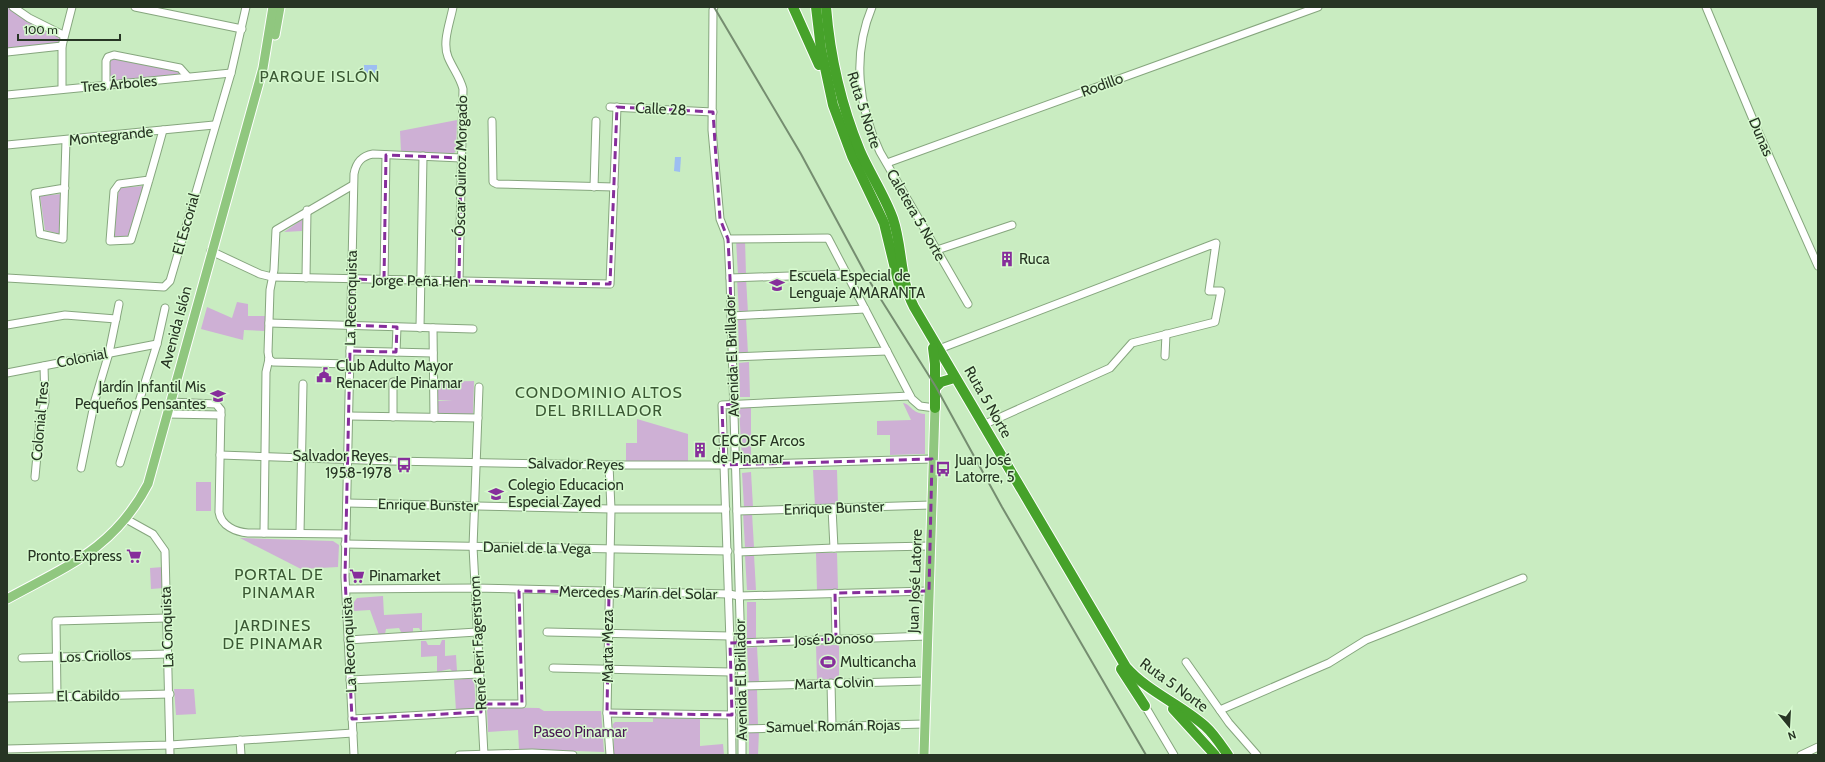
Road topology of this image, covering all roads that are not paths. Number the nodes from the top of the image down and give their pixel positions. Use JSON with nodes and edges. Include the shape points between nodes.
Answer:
{"nodes":[{"id":1,"x":13,"y":7,"type":"edge"},
{"id":2,"x":72,"y":7,"type":"edge"},
{"id":3,"x":135,"y":7,"type":"edge"},
{"id":4,"x":246,"y":7,"type":"edge"},
{"id":5,"x":273,"y":7,"type":"edge"},
{"id":6,"x":280,"y":7,"type":"edge"},
{"id":7,"x":453,"y":7,"type":"edge"},
{"id":8,"x":714,"y":7,"type":"edge"},
{"id":9,"x":793,"y":7,"type":"edge"},
{"id":10,"x":816,"y":7,"type":"edge"},
{"id":11,"x":826,"y":7,"type":"edge"},
{"id":12,"x":872,"y":7,"type":"edge"},
{"id":13,"x":1318,"y":7,"type":"edge"},
{"id":14,"x":1706,"y":7,"type":"edge"},
{"id":15,"x":242,"y":29,"type":"junction"},
{"id":16,"x":63,"y":35,"type":"junction"},
{"id":17,"x":62,"y":46,"type":"junction"},
{"id":18,"x":7,"y":52,"type":"edge"},
{"id":19,"x":263,"y":68,"type":"junction"},
{"id":20,"x":231,"y":73,"type":"junction"},
{"id":21,"x":188,"y":77,"type":"junction"},
{"id":22,"x":106,"y":85,"type":"junction"},
{"id":23,"x":62,"y":90,"type":"junction"},
{"id":24,"x":7,"y":95,"type":"edge"},
{"id":25,"x":833,"y":105,"type":"junction"},
{"id":26,"x":712,"y":112,"type":"junction"},
{"id":27,"x":492,"y":120,"type":"dead end"},
{"id":28,"x":596,"y":121,"type":"dead end"},
{"id":29,"x":214,"y":125,"type":"junction"},
{"id":30,"x":164,"y":130,"type":"junction"},
{"id":31,"x":66,"y":140,"type":"junction"},
{"id":32,"x":7,"y":146,"type":"edge"},
{"id":33,"x":386,"y":155,"type":"junction"},
{"id":34,"x":423,"y":156,"type":"junction"},
{"id":35,"x":461,"y":158,"type":"junction"},
{"id":36,"x":886,"y":163,"type":"junction"},
{"id":37,"x":149,"y":180,"type":"junction"},
{"id":38,"x":353,"y":185,"type":"junction"},
{"id":39,"x":594,"y":187,"type":"junction"},
{"id":40,"x":614,"y":187,"type":"junction"},
{"id":41,"x":65,"y":188,"type":"junction"},
{"id":42,"x":307,"y":210,"type":"junction"},
{"id":43,"x":1012,"y":225,"type":"dead end"},
{"id":44,"x":728,"y":239,"type":"junction"},
{"id":45,"x":937,"y":250,"type":"junction"},
{"id":46,"x":211,"y":251,"type":"junction"},
{"id":47,"x":1818,"y":266,"type":"edge"},
{"id":48,"x":846,"y":274,"type":"junction"},
{"id":49,"x":272,"y":277,"type":"junction"},
{"id":50,"x":7,"y":278,"type":"edge"},
{"id":51,"x":306,"y":278,"type":"junction"},
{"id":52,"x":730,"y":278,"type":"junction"},
{"id":53,"x":351,"y":279,"type":"junction"},
{"id":54,"x":384,"y":280,"type":"junction"},
{"id":55,"x":420,"y":281,"type":"junction"},
{"id":56,"x":460,"y":281,"type":"junction"},
{"id":57,"x":119,"y":304,"type":"dead end"},
{"id":58,"x":968,"y":304,"type":"dead end"},
{"id":59,"x":165,"y":308,"type":"dead end"},
{"id":60,"x":865,"y":309,"type":"junction"},
{"id":61,"x":731,"y":316,"type":"junction"},
{"id":62,"x":116,"y":320,"type":"junction"},
{"id":63,"x":269,"y":323,"type":"junction"},
{"id":64,"x":7,"y":325,"type":"edge"},
{"id":65,"x":350,"y":325,"type":"junction"},
{"id":66,"x":397,"y":327,"type":"junction"},
{"id":67,"x":420,"y":328,"type":"junction"},
{"id":68,"x":433,"y":328,"type":"junction"},
{"id":69,"x":473,"y":329,"type":"dead end"},
{"id":70,"x":1166,"y":334,"type":"junction"},
{"id":71,"x":157,"y":344,"type":"junction"},
{"id":72,"x":936,"y":348,"type":"junction"},
{"id":73,"x":350,"y":351,"type":"junction"},
{"id":74,"x":887,"y":351,"type":"junction"},
{"id":75,"x":396,"y":352,"type":"junction"},
{"id":76,"x":109,"y":353,"type":"junction"},
{"id":77,"x":433,"y":353,"type":"junction"},
{"id":78,"x":1165,"y":356,"type":"dead end"},
{"id":79,"x":732,"y":357,"type":"junction"},
{"id":80,"x":269,"y":359,"type":"junction"},
{"id":81,"x":349,"y":364,"type":"junction"},
{"id":82,"x":44,"y":366,"type":"junction"},
{"id":83,"x":7,"y":373,"type":"edge"},
{"id":84,"x":951,"y":380,"type":"junction"},
{"id":85,"x":393,"y":382,"type":"dead end"},
{"id":86,"x":303,"y":384,"type":"dead end"},
{"id":87,"x":479,"y":387,"type":"dead end"},
{"id":88,"x":936,"y":387,"type":"junction"},
{"id":89,"x":910,"y":396,"type":"junction"},
{"id":90,"x":170,"y":402,"type":"junction"},
{"id":91,"x":734,"y":404,"type":"junction"},
{"id":92,"x":935,"y":408,"type":"junction"},
{"id":93,"x":167,"y":414,"type":"junction"},
{"id":94,"x":221,"y":415,"type":"junction"},
{"id":95,"x":349,"y":416,"type":"junction"},
{"id":96,"x":393,"y":418,"type":"junction"},
{"id":97,"x":434,"y":418,"type":"junction"},
{"id":98,"x":478,"y":418,"type":"junction"},
{"id":99,"x":983,"y":425,"type":"junction"},
{"id":100,"x":220,"y":455,"type":"junction"},
{"id":101,"x":266,"y":457,"type":"junction"},
{"id":102,"x":302,"y":458,"type":"junction"},
{"id":103,"x":348,"y":459,"type":"junction"},
{"id":104,"x":932,"y":459,"type":"junction"},
{"id":105,"x":476,"y":462,"type":"junction"},
{"id":106,"x":120,"y":463,"type":"dead end"},
{"id":107,"x":610,"y":465,"type":"junction"},
{"id":108,"x":735,"y":465,"type":"junction"},
{"id":109,"x":724,"y":466,"type":"junction"},
{"id":110,"x":81,"y":468,"type":"dead end"},
{"id":111,"x":35,"y":477,"type":"dead end"},
{"id":112,"x":347,"y":503,"type":"junction"},
{"id":113,"x":931,"y":505,"type":"junction"},
{"id":114,"x":475,"y":506,"type":"junction"},
{"id":115,"x":832,"y":508,"type":"junction"},
{"id":116,"x":611,"y":509,"type":"junction"},
{"id":117,"x":726,"y":509,"type":"junction"},
{"id":118,"x":737,"y":511,"type":"junction"},
{"id":119,"x":126,"y":520,"type":"junction"},
{"id":120,"x":264,"y":533,"type":"junction"},
{"id":121,"x":300,"y":534,"type":"junction"},
{"id":122,"x":346,"y":534,"type":"junction"},
{"id":123,"x":345,"y":544,"type":"junction"},
{"id":124,"x":930,"y":546,"type":"junction"},
{"id":125,"x":473,"y":547,"type":"junction"},
{"id":126,"x":834,"y":548,"type":"junction"},
{"id":127,"x":610,"y":549,"type":"junction"},
{"id":128,"x":728,"y":551,"type":"junction"},
{"id":129,"x":738,"y":552,"type":"junction"},
{"id":130,"x":1523,"y":578,"type":"dead end"},
{"id":131,"x":475,"y":588,"type":"junction"},
{"id":132,"x":346,"y":589,"type":"junction"},
{"id":133,"x":519,"y":591,"type":"junction"},
{"id":134,"x":929,"y":591,"type":"junction"},
{"id":135,"x":609,"y":592,"type":"junction"},
{"id":136,"x":835,"y":593,"type":"junction"},
{"id":137,"x":729,"y":594,"type":"junction"},
{"id":138,"x":740,"y":596,"type":"junction"},
{"id":139,"x":7,"y":599,"type":"edge"},
{"id":140,"x":167,"y":618,"type":"junction"},
{"id":141,"x":477,"y":632,"type":"junction"},
{"id":142,"x":547,"y":632,"type":"dead end"},
{"id":143,"x":608,"y":634,"type":"junction"},
{"id":144,"x":730,"y":636,"type":"junction"},
{"id":145,"x":927,"y":636,"type":"junction"},
{"id":146,"x":836,"y":639,"type":"junction"},
{"id":147,"x":348,"y":640,"type":"junction"},
{"id":148,"x":740,"y":643,"type":"junction"},
{"id":149,"x":168,"y":654,"type":"junction"},
{"id":150,"x":56,"y":657,"type":"junction"},
{"id":151,"x":22,"y":658,"type":"dead end"},
{"id":152,"x":1186,"y":662,"type":"dead end"},
{"id":153,"x":553,"y":668,"type":"dead end"},
{"id":154,"x":1121,"y":669,"type":"junction"},
{"id":155,"x":608,"y":671,"type":"junction"},
{"id":156,"x":731,"y":672,"type":"junction"},
{"id":157,"x":479,"y":674,"type":"junction"},
{"id":158,"x":350,"y":680,"type":"junction"},
{"id":159,"x":925,"y":681,"type":"junction"},
{"id":160,"x":831,"y":683,"type":"junction"},
{"id":161,"x":742,"y":686,"type":"junction"},
{"id":162,"x":170,"y":694,"type":"junction"},
{"id":163,"x":57,"y":697,"type":"junction"},
{"id":164,"x":7,"y":698,"type":"edge"},
{"id":165,"x":481,"y":704,"type":"junction"},
{"id":166,"x":1145,"y":706,"type":"joint"},
{"id":167,"x":1220,"y":710,"type":"junction"},
{"id":168,"x":481,"y":712,"type":"junction"},
{"id":169,"x":607,"y":713,"type":"junction"},
{"id":170,"x":732,"y":715,"type":"junction"},
{"id":171,"x":352,"y":719,"type":"junction"},
{"id":172,"x":924,"y":724,"type":"junction"},
{"id":173,"x":832,"y":726,"type":"junction"},
{"id":174,"x":742,"y":729,"type":"junction"},
{"id":175,"x":353,"y":733,"type":"junction"},
{"id":176,"x":240,"y":740,"type":"junction"},
{"id":177,"x":170,"y":745,"type":"junction"},
{"id":178,"x":1818,"y":747,"type":"edge"},
{"id":179,"x":7,"y":749,"type":"edge"},
{"id":180,"x":33,"y":752,"type":"edge"},
{"id":181,"x":1224,"y":753,"type":"edge"},
{"id":182,"x":484,"y":754,"type":"edge"},
{"id":183,"x":170,"y":755,"type":"edge"},
{"id":184,"x":241,"y":755,"type":"edge"},
{"id":185,"x":354,"y":755,"type":"edge"},
{"id":186,"x":459,"y":755,"type":"edge"},
{"id":187,"x":573,"y":755,"type":"edge"},
{"id":188,"x":610,"y":755,"type":"edge"},
{"id":189,"x":732,"y":755,"type":"edge"},
{"id":190,"x":742,"y":755,"type":"edge"},
{"id":191,"x":924,"y":755,"type":"edge"},
{"id":192,"x":1174,"y":755,"type":"edge"},
{"id":193,"x":1257,"y":755,"type":"edge"},
{"id":194,"x":1801,"y":755,"type":"edge"}],
"edges":[{"from":1,"to":16,"type":"street"},
{"from":2,"to":16,"type":"street"},
{"from":3,"to":15,"type":"street"},
{"from":4,"to":15,"type":"street","name":"El Escorial"},
{"from":5,"to":19,"type":"main road","name":"Avenida Islón"},
{"from":6,"to":19,"type":"main road","name":"Avenida Islón","via":[[272,47]]},
{"from":7,"to":35,"type":"street","name":"Óscar Quiroz Morgado","via":[[446,47],[463,89]]},
{"from":8,"to":26,"type":"street","name":"Avenida El Brillador"},
{"from":9,"to":25,"type":"highway","via":[[814,51]]},
{"from":10,"to":25,"type":"highway","name":"Ruta 5 Norte","via":[[821,49]]},
{"from":11,"to":72,"type":"highway","name":"Ruta 5 Norte","via":[[833,64],[847,115],[867,166],[893,219],[906,290]]},
{"from":12,"to":36,"type":"street","name":"Caletera 5 Norte","via":[[861,47],[860,86],[869,126]]},
{"from":13,"to":36,"type":"street","name":"Rodillo"},
{"from":14,"to":47,"type":"street","name":"Dunas"},
{"from":15,"to":20,"type":"street","name":"El Escorial"},
{"from":16,"to":17,"type":"street"},
{"from":17,"to":18,"type":"street"},
{"from":17,"to":23,"type":"street"},
{"from":19,"to":46,"type":"main road","name":"Avenida Islón"},
{"from":20,"to":21,"type":"street","name":"Tres Árboles"},
{"from":20,"to":29,"type":"street","name":"El Escorial"},
{"from":21,"to":22,"type":"street","name":"Tres Árboles"},
{"from":21,"to":22,"type":"street","via":[[180,68],[114,55],[106,61]]},
{"from":22,"to":23,"type":"street","name":"Tres Árboles"},
{"from":23,"to":24,"type":"street","name":"Tres Árboles"},
{"from":25,"to":72,"type":"highway","name":"Ruta 5 Norte","via":[[852,156],[884,224],[900,288]]},
{"from":26,"to":40,"type":"street","name":"Calle 28","via":[[613,107]]},
{"from":26,"to":44,"type":"street","name":"Avenida El Brillador","via":[[720,219]]},
{"from":27,"to":39,"type":"street","via":[[493,182]]},
{"from":28,"to":39,"type":"street"},
{"from":29,"to":30,"type":"street","name":"Montegrande"},
{"from":29,"to":50,"type":"street","name":"El Escorial","via":[[170,281],[164,288]]},
{"from":30,"to":31,"type":"street","name":"Montegrande"},
{"from":30,"to":37,"type":"street"},
{"from":31,"to":32,"type":"street","name":"Montegrande"},
{"from":31,"to":41,"type":"street"},
{"from":33,"to":34,"type":"street"},
{"from":33,"to":38,"type":"street","name":"La Reconquista","via":[[368,155],[361,158],[357,164]]},
{"from":33,"to":54,"type":"street"},
{"from":34,"to":35,"type":"street"},
{"from":34,"to":55,"type":"street"},
{"from":35,"to":56,"type":"street","name":"Óscar Quiroz Morgado"},
{"from":36,"to":45,"type":"street","name":"Caletera 5 Norte"},
{"from":37,"to":37,"type":"street","via":[[119,184],[114,191],[110,241],[131,240]]},
{"from":38,"to":42,"type":"street"},
{"from":38,"to":53,"type":"street","name":"La Reconquista"},
{"from":39,"to":40,"type":"street"},
{"from":40,"to":56,"type":"street","name":"Jorge Peña Hen","via":[[610,284]]},
{"from":41,"to":41,"type":"street","via":[[35,193],[40,234],[63,239]]},
{"from":42,"to":49,"type":"street","via":[[276,230]]},
{"from":42,"to":51,"type":"street"},
{"from":43,"to":45,"type":"street"},
{"from":44,"to":48,"type":"street","via":[[828,238]]},
{"from":44,"to":52,"type":"street","name":"Avenida El Brillador"},
{"from":45,"to":58,"type":"street","name":"Caletera 5 Norte"},
{"from":46,"to":49,"type":"street","name":"Jorge Peña Hen"},
{"from":46,"to":90,"type":"main road","name":"Avenida Islón"},
{"from":48,"to":52,"type":"street"},
{"from":48,"to":60,"type":"street"},
{"from":49,"to":51,"type":"street","name":"Jorge Peña Hen"},
{"from":49,"to":63,"type":"street"},
{"from":51,"to":53,"type":"street","name":"Jorge Peña Hen"},
{"from":52,"to":61,"type":"street","name":"Avenida El Brillador"},
{"from":53,"to":54,"type":"street","name":"Jorge Peña Hen"},
{"from":53,"to":65,"type":"street","name":"La Reconquista"},
{"from":54,"to":55,"type":"street","name":"Jorge Peña Hen"},
{"from":55,"to":56,"type":"street","name":"Jorge Peña Hen"},
{"from":55,"to":67,"type":"street"},
{"from":57,"to":62,"type":"street"},
{"from":59,"to":71,"type":"street"},
{"from":60,"to":61,"type":"street"},
{"from":60,"to":74,"type":"street"},
{"from":61,"to":79,"type":"street","name":"Avenida El Brillador"},
{"from":62,"to":64,"type":"street","via":[[65,315]]},
{"from":62,"to":76,"type":"street"},
{"from":63,"to":65,"type":"street"},
{"from":63,"to":80,"type":"street"},
{"from":65,"to":66,"type":"street"},
{"from":65,"to":73,"type":"street","name":"La Reconquista"},
{"from":66,"to":67,"type":"street"},
{"from":66,"to":75,"type":"street"},
{"from":67,"to":68,"type":"street"},
{"from":68,"to":69,"type":"street"},
{"from":68,"to":77,"type":"street"},
{"from":70,"to":72,"type":"street","via":[[1215,322],[1221,292],[1209,291],[1216,243]]},
{"from":70,"to":78,"type":"street"},
{"from":70,"to":99,"type":"street","via":[[1132,343],[1110,368]]},
{"from":71,"to":76,"type":"street","name":"Colonial"},
{"from":71,"to":106,"type":"street"},
{"from":72,"to":84,"type":"highway","name":"Ruta 5 Norte"},
{"from":72,"to":88,"type":"highway"},
{"from":72,"to":99,"type":"highway","name":"Ruta 5 Norte"},
{"from":73,"to":75,"type":"street"},
{"from":73,"to":81,"type":"street","name":"La Reconquista"},
{"from":74,"to":79,"type":"street"},
{"from":74,"to":89,"type":"street"},
{"from":75,"to":77,"type":"street"},
{"from":76,"to":82,"type":"street","name":"Colonial"},
{"from":76,"to":110,"type":"street","via":[[95,400]]},
{"from":77,"to":97,"type":"street"},
{"from":79,"to":91,"type":"street","name":"Avenida El Brillador"},
{"from":80,"to":81,"type":"street","via":[[273,362]]},
{"from":80,"to":101,"type":"street","via":[[266,372]]},
{"from":81,"to":95,"type":"street","name":"La Reconquista"},
{"from":82,"to":83,"type":"street","name":"Colonial"},
{"from":82,"to":111,"type":"street","name":"Colonial Tres","via":[[45,402],[40,422]]},
{"from":84,"to":88,"type":"highway","via":[[941,382]]},
{"from":84,"to":154,"type":"highway","name":"Ruta 5 Norte"},
{"from":85,"to":96,"type":"street"},
{"from":86,"to":102,"type":"street"},
{"from":87,"to":98,"type":"street","name":"René Peri Fagerstrom"},
{"from":88,"to":92,"type":"highway"},
{"from":89,"to":91,"type":"street"},
{"from":89,"to":92,"type":"street","via":[[920,406]]},
{"from":90,"to":93,"type":"main road","name":"Avenida Islón"},
{"from":90,"to":94,"type":"street","via":[[216,404],[221,410]]},
{"from":91,"to":108,"type":"street","name":"Avenida El Brillador"},
{"from":91,"to":109,"type":"street","name":"Avenida El Brillador","via":[[722,405]]},
{"from":92,"to":104,"type":"main road","name":"Juan José Latorre"},
{"from":93,"to":94,"type":"street"},
{"from":93,"to":119,"type":"main road","name":"Avenida Islón","via":[[148,484]]},
{"from":94,"to":100,"type":"street"},
{"from":95,"to":96,"type":"street"},
{"from":95,"to":103,"type":"street","name":"La Reconquista"},
{"from":96,"to":97,"type":"street"},
{"from":97,"to":98,"type":"street"},
{"from":98,"to":105,"type":"street","name":"René Peri Fagerstrom"},
{"from":99,"to":181,"type":"highway","name":"Ruta 5 Norte","via":[[1126,667],[1145,685],[1205,726]]},
{"from":100,"to":101,"type":"street","name":"Salvador Reyes"},
{"from":100,"to":120,"type":"street","via":[[221,520],[241,532]]},
{"from":101,"to":102,"type":"street","name":"Salvador Reyes"},
{"from":101,"to":120,"type":"street"},
{"from":102,"to":103,"type":"street","name":"Salvador Reyes"},
{"from":102,"to":121,"type":"street"},
{"from":103,"to":105,"type":"street","name":"Salvador Reyes"},
{"from":103,"to":112,"type":"street","name":"La Reconquista"},
{"from":104,"to":108,"type":"street","name":"Salvador Reyes"},
{"from":104,"to":113,"type":"main road","name":"Juan José Latorre"},
{"from":105,"to":107,"type":"street","name":"Salvador Reyes"},
{"from":105,"to":114,"type":"street","name":"René Peri Fagerstrom"},
{"from":107,"to":109,"type":"street","name":"Salvador Reyes"},
{"from":107,"to":116,"type":"street","name":"Marta Meza"},
{"from":108,"to":109,"type":"street","name":"Salvador Reyes"},
{"from":108,"to":118,"type":"street","name":"Avenida El Brillador"},
{"from":109,"to":117,"type":"street","name":"Avenida El Brillador"},
{"from":112,"to":114,"type":"street","name":"Enrique Bunster"},
{"from":112,"to":122,"type":"street","name":"La Reconquista"},
{"from":113,"to":115,"type":"street","name":"Enrique Bunster"},
{"from":113,"to":124,"type":"main road","name":"Juan José Latorre"},
{"from":114,"to":116,"type":"street","name":"Enrique Bunster"},
{"from":114,"to":125,"type":"street","name":"René Peri Fagerstrom"},
{"from":115,"to":118,"type":"street","name":"Enrique Bunster"},
{"from":115,"to":126,"type":"street"},
{"from":116,"to":117,"type":"street","name":"Enrique Bunster"},
{"from":116,"to":127,"type":"street","name":"Marta Meza"},
{"from":117,"to":128,"type":"street","name":"Avenida El Brillador"},
{"from":118,"to":129,"type":"street","name":"Avenida El Brillador"},
{"from":119,"to":139,"type":"main road","name":"Avenida Islón","via":[[90,553]]},
{"from":119,"to":140,"type":"street","name":"La Conquista","via":[[153,534],[165,551]]},
{"from":120,"to":121,"type":"street"},
{"from":121,"to":122,"type":"street"},
{"from":122,"to":123,"type":"street","name":"La Reconquista"},
{"from":123,"to":125,"type":"street","name":"Daniel de la Vega"},
{"from":123,"to":132,"type":"street","name":"La Reconquista"},
{"from":124,"to":126,"type":"street"},
{"from":124,"to":134,"type":"main road","name":"Juan José Latorre"},
{"from":125,"to":127,"type":"street","name":"Daniel de la Vega"},
{"from":125,"to":131,"type":"street","name":"René Peri Fagerstrom"},
{"from":126,"to":129,"type":"street"},
{"from":127,"to":128,"type":"street","name":"Daniel de la Vega"},
{"from":127,"to":135,"type":"street","name":"Marta Meza"},
{"from":128,"to":137,"type":"street","name":"Avenida El Brillador"},
{"from":129,"to":138,"type":"street","name":"Avenida El Brillador"},
{"from":130,"to":167,"type":"street","via":[[1366,640],[1329,663]]},
{"from":131,"to":132,"type":"street","name":"Mercedes Marín del Solar"},
{"from":131,"to":133,"type":"street","name":"Mercedes Marín del Solar"},
{"from":131,"to":141,"type":"street","name":"René Peri Fagerstrom"},
{"from":132,"to":147,"type":"street","name":"La Reconquista"},
{"from":133,"to":135,"type":"street","name":"Mercedes Marín del Solar"},
{"from":133,"to":165,"type":"street","via":[[522,704]]},
{"from":134,"to":136,"type":"street","name":"Mercedes Marín del Solar"},
{"from":134,"to":145,"type":"main road","name":"Juan José Latorre"},
{"from":135,"to":137,"type":"street","name":"Mercedes Marín del Solar"},
{"from":135,"to":143,"type":"street","name":"Marta Meza"},
{"from":136,"to":138,"type":"street","name":"Mercedes Marín del Solar"},
{"from":136,"to":146,"type":"street"},
{"from":137,"to":138,"type":"street","name":"Mercedes Marín del Solar"},
{"from":137,"to":144,"type":"street","name":"Avenida El Brillador"},
{"from":138,"to":148,"type":"street","name":"Avenida El Brillador"},
{"from":140,"to":149,"type":"street","name":"La Conquista"},
{"from":140,"to":150,"type":"street","via":[[56,621]]},
{"from":141,"to":147,"type":"street"},
{"from":141,"to":157,"type":"street","name":"René Peri Fagerstrom"},
{"from":142,"to":143,"type":"street"},
{"from":143,"to":144,"type":"street"},
{"from":143,"to":155,"type":"street","name":"Marta Meza"},
{"from":144,"to":156,"type":"street","name":"Avenida El Brillador"},
{"from":145,"to":146,"type":"street","name":"José Donoso"},
{"from":145,"to":159,"type":"main road","name":"Juan José Latorre"},
{"from":146,"to":148,"type":"street","name":"José Donoso"},
{"from":147,"to":158,"type":"street","name":"La Reconquista"},
{"from":148,"to":161,"type":"street","name":"Avenida El Brillador"},
{"from":149,"to":150,"type":"street","name":"Los Criollos"},
{"from":149,"to":162,"type":"street","name":"La Conquista"},
{"from":150,"to":151,"type":"street","name":"Los Criollos"},
{"from":150,"to":163,"type":"street"},
{"from":152,"to":167,"type":"street"},
{"from":153,"to":155,"type":"street"},
{"from":154,"to":166,"type":"highway"},
{"from":154,"to":181,"type":"highway","name":"Ruta 5 Norte","via":[[1138,686],[1180,715]]},
{"from":155,"to":156,"type":"street"},
{"from":155,"to":169,"type":"street","name":"Marta Meza"},
{"from":156,"to":170,"type":"street","name":"Avenida El Brillador"},
{"from":157,"to":158,"type":"street"},
{"from":157,"to":165,"type":"street","name":"René Peri Fagerstrom"},
{"from":158,"to":171,"type":"street","name":"La Reconquista"},
{"from":159,"to":160,"type":"street","name":"Marta Colvin"},
{"from":159,"to":172,"type":"main road","name":"Juan José Latorre"},
{"from":160,"to":161,"type":"street","name":"Marta Colvin"},
{"from":160,"to":173,"type":"street"},
{"from":161,"to":174,"type":"street","name":"Avenida El Brillador"},
{"from":162,"to":163,"type":"street","name":"El Cabildo"},
{"from":162,"to":177,"type":"street","name":"La Conquista"},
{"from":163,"to":164,"type":"street","name":"El Cabildo"},
{"from":165,"to":168,"type":"street","name":"René Peri Fagerstrom"},
{"from":166,"to":192,"type":"street"},
{"from":167,"to":193,"type":"street"},
{"from":168,"to":171,"type":"street"},
{"from":168,"to":182,"type":"street","name":"René Peri Fagerstrom"},
{"from":169,"to":170,"type":"street"},
{"from":169,"to":188,"type":"street","name":"Marta Meza"},
{"from":170,"to":189,"type":"street","name":"Avenida El Brillador"},
{"from":171,"to":175,"type":"street","name":"La Reconquista"},
{"from":172,"to":173,"type":"street","name":"Samuel Román Rojas"},
{"from":172,"to":191,"type":"main road","name":"Juan José Latorre"},
{"from":173,"to":174,"type":"street","name":"Samuel Román Rojas"},
{"from":174,"to":190,"type":"street","name":"Avenida El Brillador"},
{"from":175,"to":176,"type":"street"},
{"from":175,"to":185,"type":"street","name":"La Reconquista"},
{"from":176,"to":177,"type":"street"},
{"from":176,"to":184,"type":"street"},
{"from":177,"to":180,"type":"street"},
{"from":177,"to":183,"type":"street","name":"La Conquista"},
{"from":178,"to":194,"type":"street"},
{"from":179,"to":180,"type":"street"},
{"from":182,"to":186,"type":"street"},
{"from":182,"to":187,"type":"street"}]}
